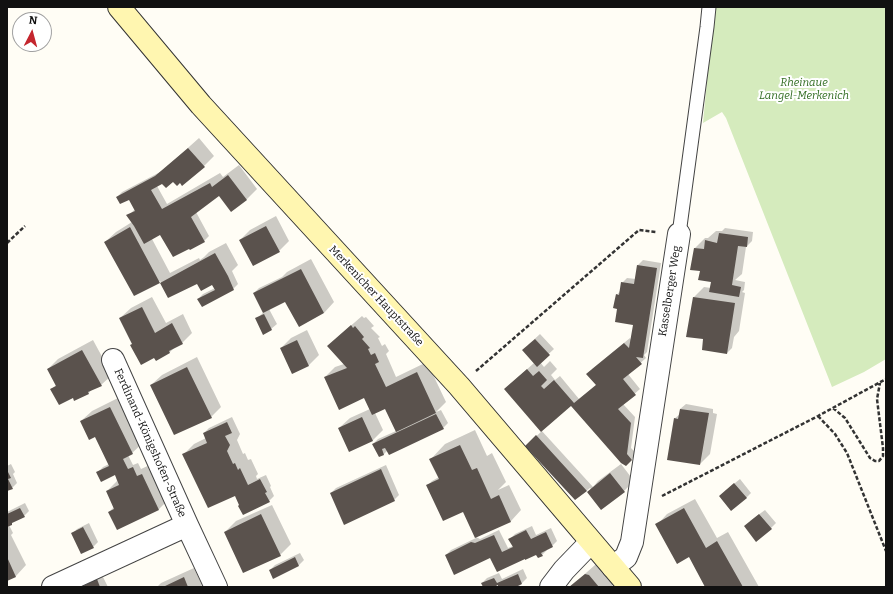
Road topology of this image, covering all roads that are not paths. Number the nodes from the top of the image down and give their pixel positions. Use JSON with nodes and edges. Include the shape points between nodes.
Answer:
{"nodes":[{"id":1,"x":119,"y":7,"type":"edge"},
{"id":2,"x":709,"y":7,"type":"edge"},
{"id":3,"x":679,"y":234,"type":"joint"},
{"id":4,"x":113,"y":360,"type":"dead end"},
{"id":5,"x":187,"y":525,"type":"junction"},
{"id":6,"x":591,"y":542,"type":"junction"},
{"id":7,"x":614,"y":567,"type":"junction"},
{"id":8,"x":53,"y":587,"type":"edge"},
{"id":9,"x":216,"y":587,"type":"edge"},
{"id":10,"x":551,"y":587,"type":"edge"},
{"id":11,"x":630,"y":587,"type":"edge"}],
"edges":[{"from":1,"to":6,"type":"street","name":"Merkenicher Hauptstraße","via":[[201,105],[459,386]]},
{"from":2,"to":3,"type":"lane","name":"Kasselberger Weg"},
{"from":3,"to":7,"type":"street","name":"Kasselberger Weg","via":[[632,542],[626,557]]},
{"from":4,"to":5,"type":"street","name":"Ferdinand-Königshofen-Straße"},
{"from":5,"to":8,"type":"street","name":"Ferdinand-Königshofen-Straße"},
{"from":5,"to":9,"type":"street","name":"Ferdinand-Königshofen-Straße"},
{"from":6,"to":7,"type":"street","name":"Merkenicher Hauptstraße"},
{"from":6,"to":10,"type":"street"},
{"from":7,"to":11,"type":"street","name":"Merkenicher Hauptstraße"}]}
